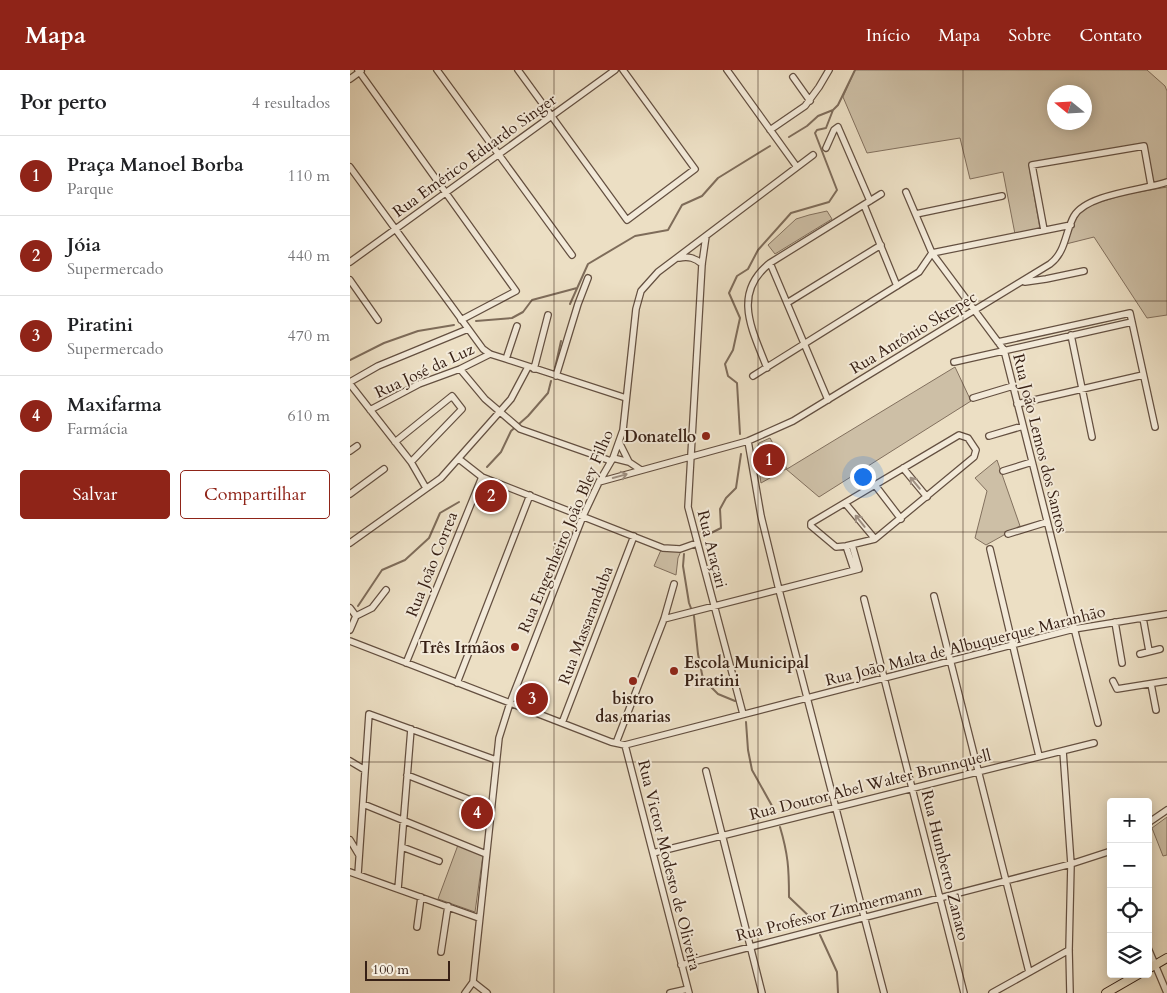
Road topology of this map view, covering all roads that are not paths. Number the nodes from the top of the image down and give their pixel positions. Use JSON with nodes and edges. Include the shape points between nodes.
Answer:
{"nodes":[{"id":1,"x":437,"y":70,"type":"edge"},
{"id":2,"x":518,"y":70,"type":"edge"},
{"id":3,"x":615,"y":70,"type":"edge"},
{"id":4,"x":623,"y":70,"type":"edge"},
{"id":5,"x":727,"y":70,"type":"edge"},
{"id":6,"x":828,"y":70,"type":"edge"},
{"id":7,"x":360,"y":71,"type":"edge"},
{"id":8,"x":792,"y":76,"type":"dead end"},
{"id":9,"x":350,"y":79,"type":"edge"},
{"id":10,"x":810,"y":101,"type":"junction"},
{"id":11,"x":552,"y":116,"type":"junction"},
{"id":12,"x":770,"y":130,"type":"junction"},
{"id":13,"x":826,"y":148,"type":"dead end"},
{"id":14,"x":498,"y":154,"type":"junction"},
{"id":15,"x":813,"y":156,"type":"dead end"},
{"id":16,"x":350,"y":167,"type":"edge"},
{"id":17,"x":797,"y":167,"type":"junction"},
{"id":18,"x":1167,"y":182,"type":"edge"},
{"id":19,"x":1151,"y":185,"type":"junction"},
{"id":20,"x":906,"y":192,"type":"dead end"},
{"id":21,"x":446,"y":193,"type":"junction"},
{"id":22,"x":881,"y":194,"type":"dead end"},
{"id":23,"x":1002,"y":196,"type":"dead end"},
{"id":24,"x":867,"y":203,"type":"junction"},
{"id":25,"x":916,"y":214,"type":"junction"},
{"id":26,"x":1071,"y":225,"type":"junction"},
{"id":27,"x":395,"y":229,"type":"junction"},
{"id":28,"x":1044,"y":230,"type":"junction"},
{"id":29,"x":706,"y":236,"type":"junction"},
{"id":30,"x":881,"y":245,"type":"junction"},
{"id":31,"x":932,"y":253,"type":"junction"},
{"id":32,"x":572,"y":255,"type":"dead end"},
{"id":33,"x":677,"y":258,"type":"junction"},
{"id":34,"x":350,"y":262,"type":"edge"},
{"id":35,"x":702,"y":264,"type":"junction"},
{"id":36,"x":770,"y":264,"type":"junction"},
{"id":37,"x":1084,"y":271,"type":"dead end"},
{"id":38,"x":588,"y":278,"type":"dead end"},
{"id":39,"x":350,"y":280,"type":"edge"},
{"id":40,"x":1023,"y":282,"type":"junction"},
{"id":41,"x":897,"y":286,"type":"junction"},
{"id":42,"x":787,"y":303,"type":"junction"},
{"id":43,"x":974,"y":310,"type":"junction"},
{"id":44,"x":548,"y":315,"type":"dead end"},
{"id":45,"x":378,"y":320,"type":"dead end"},
{"id":46,"x":461,"y":320,"type":"junction"},
{"id":47,"x":1132,"y":322,"type":"junction"},
{"id":48,"x":517,"y":326,"type":"dead end"},
{"id":49,"x":468,"y":329,"type":"junction"},
{"id":50,"x":1043,"y":332,"type":"junction"},
{"id":51,"x":1071,"y":335,"type":"junction"},
{"id":52,"x":1045,"y":341,"type":"junction"},
{"id":53,"x":998,"y":342,"type":"junction"},
{"id":54,"x":804,"y":344,"type":"junction"},
{"id":55,"x":1004,"y":350,"type":"junction"},
{"id":56,"x":490,"y":354,"type":"junction"},
{"id":57,"x":506,"y":359,"type":"junction"},
{"id":58,"x":954,"y":362,"type":"dead end"},
{"id":59,"x":531,"y":368,"type":"junction"},
{"id":60,"x":767,"y":368,"type":"junction"},
{"id":61,"x":460,"y":369,"type":"junction"},
{"id":62,"x":1143,"y":375,"type":"junction"},
{"id":63,"x":556,"y":376,"type":"junction"},
{"id":64,"x":753,"y":376,"type":"dead end"},
{"id":65,"x":350,"y":383,"type":"edge"},
{"id":66,"x":1013,"y":386,"type":"junction"},
{"id":67,"x":1082,"y":389,"type":"junction"},
{"id":68,"x":626,"y":398,"type":"junction"},
{"id":69,"x":973,"y":398,"type":"dead end"},
{"id":70,"x":828,"y":400,"type":"junction"},
{"id":71,"x":1017,"y":404,"type":"junction"},
{"id":72,"x":370,"y":410,"type":"junction"},
{"id":73,"x":500,"y":411,"type":"junction"},
{"id":74,"x":1023,"y":426,"type":"junction"},
{"id":75,"x":1155,"y":427,"type":"dead end"},
{"id":76,"x":988,"y":436,"type":"dead end"},
{"id":77,"x":1092,"y":437,"type":"dead end"},
{"id":78,"x":748,"y":441,"type":"junction"},
{"id":79,"x":395,"y":442,"type":"junction"},
{"id":80,"x":619,"y":442,"type":"junction"},
{"id":81,"x":357,"y":446,"type":"dead end"},
{"id":82,"x":350,"y":451,"type":"edge"},
{"id":83,"x":691,"y":457,"type":"junction"},
{"id":84,"x":459,"y":458,"type":"junction"},
{"id":85,"x":612,"y":460,"type":"junction"},
{"id":86,"x":411,"y":462,"type":"junction"},
{"id":87,"x":629,"y":462,"type":"junction"},
{"id":88,"x":1032,"y":462,"type":"junction"},
{"id":89,"x":902,"y":468,"type":"junction"},
{"id":90,"x":384,"y":469,"type":"dead end"},
{"id":91,"x":641,"y":470,"type":"junction"},
{"id":92,"x":1003,"y":471,"type":"dead end"},
{"id":93,"x":482,"y":477,"type":"junction"},
{"id":94,"x":599,"y":482,"type":"junction"},
{"id":95,"x":875,"y":485,"type":"junction"},
{"id":96,"x":426,"y":488,"type":"junction"},
{"id":97,"x":350,"y":494,"type":"edge"},
{"id":98,"x":530,"y":496,"type":"junction"},
{"id":99,"x":927,"y":497,"type":"junction"},
{"id":100,"x":845,"y":503,"type":"junction"},
{"id":101,"x":583,"y":516,"type":"junction"},
{"id":102,"x":901,"y":519,"type":"junction"},
{"id":103,"x":1047,"y":522,"type":"junction"},
{"id":104,"x":1008,"y":534,"type":"dead end"},
{"id":105,"x":634,"y":536,"type":"junction"},
{"id":106,"x":875,"y":539,"type":"junction"},
{"id":107,"x":350,"y":543,"type":"edge"},
{"id":108,"x":697,"y":543,"type":"junction"},
{"id":109,"x":849,"y":546,"type":"junction"},
{"id":110,"x":990,"y":549,"type":"dead end"},
{"id":111,"x":674,"y":584,"type":"dead end"},
{"id":112,"x":386,"y":590,"type":"dead end"},
{"id":113,"x":778,"y":590,"type":"junction"},
{"id":114,"x":934,"y":596,"type":"dead end"},
{"id":115,"x":864,"y":599,"type":"dead end"},
{"id":116,"x":713,"y":606,"type":"junction"},
{"id":117,"x":350,"y":608,"type":"edge"},
{"id":118,"x":1167,"y":614,"type":"edge"},
{"id":119,"x":356,"y":616,"type":"junction"},
{"id":120,"x":1143,"y":618,"type":"junction"},
{"id":121,"x":664,"y":619,"type":"junction"},
{"id":122,"x":1115,"y":622,"type":"junction"},
{"id":123,"x":1074,"y":629,"type":"junction"},
{"id":124,"x":350,"y":630,"type":"edge"},
{"id":125,"x":350,"y":641,"type":"edge"},
{"id":126,"x":1012,"y":645,"type":"junction"},
{"id":127,"x":1160,"y":649,"type":"dead end"},
{"id":128,"x":1149,"y":652,"type":"junction"},
{"id":129,"x":1140,"y":654,"type":"dead end"},
{"id":130,"x":950,"y":661,"type":"junction"},
{"id":131,"x":406,"y":662,"type":"junction"},
{"id":132,"x":1122,"y":664,"type":"dead end"},
{"id":133,"x":884,"y":678,"type":"junction"},
{"id":134,"x":1113,"y":680,"type":"dead end"},
{"id":135,"x":1167,"y":681,"type":"edge"},
{"id":136,"x":457,"y":682,"type":"junction"},
{"id":137,"x":1152,"y":684,"type":"junction"},
{"id":138,"x":807,"y":698,"type":"junction"},
{"id":139,"x":510,"y":703,"type":"junction"},
{"id":140,"x":1156,"y":710,"type":"dead end"},
{"id":141,"x":742,"y":714,"type":"junction"},
{"id":142,"x":562,"y":723,"type":"junction"},
{"id":143,"x":1098,"y":724,"type":"dead end"},
{"id":144,"x":411,"y":729,"type":"junction"},
{"id":145,"x":616,"y":743,"type":"junction"},
{"id":146,"x":1094,"y":743,"type":"dead end"},
{"id":147,"x":625,"y":745,"type":"junction"},
{"id":148,"x":1063,"y":750,"type":"junction"},
{"id":149,"x":1039,"y":756,"type":"junction"},
{"id":150,"x":496,"y":760,"type":"junction"},
{"id":151,"x":350,"y":761,"type":"edge"},
{"id":152,"x":365,"y":770,"type":"junction"},
{"id":153,"x":706,"y":771,"type":"dead end"},
{"id":154,"x":978,"y":772,"type":"junction"},
{"id":155,"x":408,"y":775,"type":"junction"},
{"id":156,"x":912,"y":788,"type":"junction"},
{"id":157,"x":363,"y":804,"type":"junction"},
{"id":158,"x":835,"y":807,"type":"junction"},
{"id":159,"x":491,"y":808,"type":"junction"},
{"id":160,"x":1167,"y":810,"type":"edge"},
{"id":161,"x":1152,"y":820,"type":"edge"},
{"id":162,"x":404,"y":821,"type":"junction"},
{"id":163,"x":722,"y":835,"type":"junction"},
{"id":164,"x":350,"y":840,"type":"edge"},
{"id":165,"x":402,"y":847,"type":"junction"},
{"id":166,"x":653,"y":853,"type":"junction"},
{"id":167,"x":1107,"y":853,"type":"edge"},
{"id":168,"x":486,"y":854,"type":"junction"},
{"id":169,"x":359,"y":855,"type":"junction"},
{"id":170,"x":439,"y":861,"type":"dead end"},
{"id":171,"x":1071,"y":864,"type":"junction"},
{"id":172,"x":350,"y":872,"type":"edge"},
{"id":173,"x":358,"y":874,"type":"junction"},
{"id":174,"x":1006,"y":881,"type":"junction"},
{"id":175,"x":398,"y":889,"type":"junction"},
{"id":176,"x":421,"y":897,"type":"junction"},
{"id":177,"x":940,"y":898,"type":"junction"},
{"id":178,"x":448,"y":906,"type":"junction"},
{"id":179,"x":479,"y":918,"type":"junction"},
{"id":180,"x":864,"y":918,"type":"junction"},
{"id":181,"x":417,"y":927,"type":"dead end"},
{"id":182,"x":750,"y":947,"type":"junction"},
{"id":183,"x":1069,"y":950,"type":"junction"},
{"id":184,"x":441,"y":952,"type":"dead end"},
{"id":185,"x":1167,"y":958,"type":"edge"},
{"id":186,"x":682,"y":965,"type":"junction"},
{"id":187,"x":1152,"y":967,"type":"edge"},
{"id":188,"x":1029,"y":972,"type":"junction"},
{"id":189,"x":1133,"y":978,"type":"edge"},
{"id":190,"x":473,"y":982,"type":"junction"},
{"id":191,"x":688,"y":991,"type":"edge"},
{"id":192,"x":465,"y":993,"type":"edge"},
{"id":193,"x":487,"y":993,"type":"edge"},
{"id":194,"x":670,"y":993,"type":"edge"},
{"id":195,"x":762,"y":993,"type":"edge"},
{"id":196,"x":884,"y":993,"type":"edge"},
{"id":197,"x":964,"y":993,"type":"edge"},
{"id":198,"x":992,"y":993,"type":"edge"},
{"id":199,"x":1070,"y":993,"type":"edge"},
{"id":200,"x":1106,"y":993,"type":"edge"},
{"id":201,"x":1167,"y":993,"type":"edge"}],
"edges":[{"from":1,"to":14,"type":"street"},
{"from":2,"to":11,"type":"street"},
{"from":3,"to":11,"type":"street","name":"Rua Emérico Eduardo Singer"},
{"from":4,"to":11,"type":"street","via":[[694,169],[627,220]]},
{"from":5,"to":12,"type":"street"},
{"from":6,"to":10,"type":"street"},
{"from":7,"to":9,"type":"street"},
{"from":7,"to":21,"type":"street"},
{"from":8,"to":10,"type":"street"},
{"from":10,"to":12,"type":"street"},
{"from":11,"to":14,"type":"street","name":"Rua Emérico Eduardo Singer"},
{"from":12,"to":17,"type":"street"},
{"from":13,"to":24,"type":"street","via":[[838,127]]},
{"from":14,"to":21,"type":"street","name":"Rua Emérico Eduardo Singer"},
{"from":14,"to":32,"type":"street"},
{"from":15,"to":17,"type":"street","name":"Rua Engenheiro João Bley Filho"},
{"from":16,"to":27,"type":"street"},
{"from":17,"to":29,"type":"street","name":"Rua Engenheiro João Bley Filho"},
{"from":18,"to":19,"type":"street","name":"Rua Antônio Skrepec"},
{"from":19,"to":26,"type":"street","name":"Rua Antônio Skrepec","via":[[1088,203],[1076,214]]},
{"from":19,"to":28,"type":"street","via":[[1144,146],[1032,165]]},
{"from":20,"to":25,"type":"street","name":"Rua João Lemos dos Santos"},
{"from":21,"to":27,"type":"street","name":"Rua Emérico Eduardo Singer"},
{"from":21,"to":46,"type":"street","via":[[516,291]]},
{"from":22,"to":24,"type":"street"},
{"from":23,"to":25,"type":"street"},
{"from":24,"to":30,"type":"street"},
{"from":24,"to":36,"type":"street"},
{"from":25,"to":31,"type":"street","name":"Rua João Lemos dos Santos"},
{"from":26,"to":28,"type":"street"},
{"from":26,"to":40,"type":"street","name":"Rua Antônio Skrepec","via":[[1057,258]]},
{"from":27,"to":34,"type":"street","name":"Rua Emérico Eduardo Singer"},
{"from":27,"to":46,"type":"street"},
{"from":28,"to":31,"type":"street"},
{"from":29,"to":33,"type":"street","name":"Rua Engenheiro João Bley Filho"},
{"from":29,"to":35,"type":"street","name":"Rua Araçari"},
{"from":30,"to":41,"type":"street"},
{"from":30,"to":42,"type":"street"},
{"from":31,"to":41,"type":"street","via":[[919,272]]},
{"from":31,"to":43,"type":"street","name":"Rua João Lemos dos Santos"},
{"from":33,"to":35,"type":"street","via":[[690,257]]},
{"from":33,"to":68,"type":"street","name":"Rua Engenheiro João Bley Filho","via":[[658,272],[641,291]]},
{"from":35,"to":83,"type":"street","name":"Rua Araçari"},
{"from":36,"to":42,"type":"street"},
{"from":36,"to":60,"type":"street","via":[[758,274],[747,303],[749,322]]},
{"from":37,"to":40,"type":"street"},
{"from":38,"to":63,"type":"street"},
{"from":39,"to":45,"type":"street"},
{"from":40,"to":43,"type":"street","name":"Rua Antônio Skrepec"},
{"from":41,"to":54,"type":"street"},
{"from":42,"to":54,"type":"street"},
{"from":43,"to":53,"type":"street","name":"Rua João Lemos dos Santos"},
{"from":43,"to":70,"type":"street","name":"Rua Antônio Skrepec"},
{"from":44,"to":59,"type":"street"},
{"from":46,"to":49,"type":"street"},
{"from":47,"to":50,"type":"street","via":[[1130,313]]},
{"from":47,"to":51,"type":"street"},
{"from":47,"to":62,"type":"street"},
{"from":48,"to":57,"type":"street"},
{"from":49,"to":56,"type":"street","via":[[482,349]]},
{"from":49,"to":65,"type":"street","via":[[378,366]]},
{"from":50,"to":52,"type":"street"},
{"from":50,"to":53,"type":"street"},
{"from":51,"to":52,"type":"street"},
{"from":51,"to":67,"type":"street"},
{"from":52,"to":55,"type":"street"},
{"from":53,"to":55,"type":"street","name":"Rua João Lemos dos Santos"},
{"from":54,"to":60,"type":"street"},
{"from":54,"to":70,"type":"street"},
{"from":55,"to":58,"type":"street"},
{"from":55,"to":66,"type":"street","name":"Rua João Lemos dos Santos"},
{"from":56,"to":57,"type":"street"},
{"from":56,"to":61,"type":"street","name":"Rua José da Luz"},
{"from":57,"to":59,"type":"street"},
{"from":59,"to":63,"type":"street"},
{"from":59,"to":73,"type":"street"},
{"from":60,"to":64,"type":"street"},
{"from":61,"to":72,"type":"street","name":"Rua José da Luz","via":[[418,384]]},
{"from":61,"to":73,"type":"street","via":[[485,399]]},
{"from":62,"to":67,"type":"street"},
{"from":62,"to":75,"type":"street"},
{"from":63,"to":68,"type":"street"},
{"from":65,"to":72,"type":"street"},
{"from":66,"to":69,"type":"street"},
{"from":66,"to":71,"type":"street","name":"Rua João Lemos dos Santos"},
{"from":67,"to":71,"type":"street"},
{"from":67,"to":77,"type":"street"},
{"from":68,"to":80,"type":"street","name":"Rua Engenheiro João Bley Filho"},
{"from":70,"to":78,"type":"street","name":"Rua Antônio Skrepec","via":[[793,422]]},
{"from":71,"to":74,"type":"street","name":"Rua João Lemos dos Santos"},
{"from":72,"to":79,"type":"street"},
{"from":73,"to":84,"type":"street"},
{"from":73,"to":85,"type":"street","via":[[519,429]]},
{"from":74,"to":76,"type":"street"},
{"from":74,"to":88,"type":"street","name":"Rua João Lemos dos Santos"},
{"from":78,"to":83,"type":"street","name":"Rua Antônio Skrepec"},
{"from":78,"to":113,"type":"street"},
{"from":79,"to":86,"type":"street"},
{"from":79,"to":86,"type":"street","via":[[452,396],[462,409]]},
{"from":80,"to":85,"type":"street","name":"Rua Engenheiro João Bley Filho"},
{"from":80,"to":87,"type":"street"},
{"from":81,"to":82,"type":"street"},
{"from":83,"to":91,"type":"street","name":"Rua Antônio Skrepec"},
{"from":83,"to":108,"type":"street","name":"Rua Araçari","via":[[688,507]]},
{"from":84,"to":93,"type":"street"},
{"from":84,"to":96,"type":"street","via":[[441,478]]},
{"from":85,"to":87,"type":"street"},
{"from":85,"to":94,"type":"street","name":"Rua Engenheiro João Bley Filho"},
{"from":86,"to":96,"type":"street"},
{"from":87,"to":91,"type":"street"},
{"from":88,"to":92,"type":"street"},
{"from":88,"to":103,"type":"street","name":"Rua João Lemos dos Santos"},
{"from":89,"to":95,"type":"street"},
{"from":99,"to":89,"type":"street","one_way":true},
{"from":89,"to":99,"type":"street","via":[[960,435],[968,438],[976,450],[974,458]]},
{"from":90,"to":97,"type":"street"},
{"from":94,"to":91,"type":"street","name":"Rua Antônio Skrepec","one_way":true},
{"from":93,"to":98,"type":"street"},
{"from":93,"to":131,"type":"street","name":"Rua João Correa"},
{"from":94,"to":101,"type":"street","name":"Rua Engenheiro João Bley Filho"},
{"from":95,"to":100,"type":"street"},
{"from":95,"to":102,"type":"street"},
{"from":96,"to":107,"type":"street"},
{"from":98,"to":101,"type":"street"},
{"from":98,"to":136,"type":"street"},
{"from":99,"to":102,"type":"street"},
{"from":106,"to":100,"type":"street","one_way":true},
{"from":100,"to":109,"type":"street","via":[[811,523],[833,546]]},
{"from":101,"to":105,"type":"street"},
{"from":101,"to":139,"type":"street","name":"Rua Engenheiro João Bley Filho"},
{"from":102,"to":106,"type":"street"},
{"from":103,"to":104,"type":"street"},
{"from":103,"to":123,"type":"street","name":"Rua João Lemos dos Santos"},
{"from":105,"to":108,"type":"street","via":[[671,549]]},
{"from":105,"to":142,"type":"street","name":"Rua Massaranduba"},
{"from":106,"to":109,"type":"street"},
{"from":108,"to":116,"type":"street","name":"Rua Araçari"},
{"from":109,"to":113,"type":"street","via":[[857,570]]},
{"from":110,"to":126,"type":"street"},
{"from":111,"to":121,"type":"street"},
{"from":112,"to":119,"type":"street","via":[[372,608]]},
{"from":113,"to":116,"type":"street"},
{"from":113,"to":138,"type":"street"},
{"from":114,"to":130,"type":"street"},
{"from":115,"to":133,"type":"street","name":"Rua Humberto Zanato"},
{"from":116,"to":121,"type":"street"},
{"from":116,"to":141,"type":"street","name":"Rua Araçari"},
{"from":117,"to":119,"type":"street"},
{"from":118,"to":120,"type":"street","name":"Rua João Malta de Albuquerque Maranhão"},
{"from":119,"to":124,"type":"street"},
{"from":120,"to":122,"type":"street","name":"Rua João Malta de Albuquerque Maranhão"},
{"from":120,"to":128,"type":"street"},
{"from":121,"to":145,"type":"street"},
{"from":122,"to":123,"type":"street","name":"Rua João Malta de Albuquerque Maranhão"},
{"from":122,"to":132,"type":"street"},
{"from":123,"to":126,"type":"street","name":"Rua João Malta de Albuquerque Maranhão"},
{"from":123,"to":143,"type":"street","name":"Rua João Lemos dos Santos"},
{"from":125,"to":131,"type":"street"},
{"from":126,"to":130,"type":"street","name":"Rua João Malta de Albuquerque Maranhão"},
{"from":126,"to":149,"type":"street"},
{"from":127,"to":128,"type":"street"},
{"from":128,"to":129,"type":"street"},
{"from":130,"to":133,"type":"street","name":"Rua João Malta de Albuquerque Maranhão"},
{"from":130,"to":154,"type":"street"},
{"from":131,"to":136,"type":"street"},
{"from":133,"to":138,"type":"street","name":"Rua João Malta de Albuquerque Maranhão"},
{"from":133,"to":156,"type":"street","name":"Rua Humberto Zanato"},
{"from":134,"to":137,"type":"street","via":[[1117,690]]},
{"from":135,"to":137,"type":"street"},
{"from":136,"to":139,"type":"street"},
{"from":137,"to":140,"type":"street"},
{"from":138,"to":141,"type":"street","name":"Rua João Malta de Albuquerque Maranhão"},
{"from":138,"to":158,"type":"street"},
{"from":139,"to":142,"type":"street"},
{"from":139,"to":150,"type":"street","name":"Rua Engenheiro João Bley Filho"},
{"from":141,"to":147,"type":"street","name":"Rua João Malta de Albuquerque Maranhão"},
{"from":142,"to":145,"type":"street"},
{"from":144,"to":150,"type":"street"},
{"from":144,"to":152,"type":"street","via":[[369,714]]},
{"from":144,"to":155,"type":"street"},
{"from":145,"to":147,"type":"street"},
{"from":146,"to":148,"type":"street","name":"Rua Doutor Abel Walter Brunnquell"},
{"from":147,"to":166,"type":"street","name":"Rua Victor Modesto de Oliveira"},
{"from":148,"to":149,"type":"street","name":"Rua Doutor Abel Walter Brunnquell"},
{"from":148,"to":171,"type":"street"},
{"from":149,"to":154,"type":"street","name":"Rua Doutor Abel Walter Brunnquell"},
{"from":150,"to":159,"type":"street","name":"Rua Engenheiro João Bley Filho"},
{"from":151,"to":152,"type":"street"},
{"from":152,"to":157,"type":"street"},
{"from":153,"to":163,"type":"street"},
{"from":154,"to":156,"type":"street","name":"Rua Doutor Abel Walter Brunnquell"},
{"from":154,"to":174,"type":"street"},
{"from":155,"to":159,"type":"street"},
{"from":155,"to":162,"type":"street"},
{"from":156,"to":158,"type":"street","name":"Rua Doutor Abel Walter Brunnquell"},
{"from":156,"to":177,"type":"street","name":"Rua Humberto Zanato"},
{"from":157,"to":162,"type":"street"},
{"from":157,"to":169,"type":"street"},
{"from":158,"to":163,"type":"street","name":"Rua Doutor Abel Walter Brunnquell"},
{"from":158,"to":180,"type":"street"},
{"from":159,"to":168,"type":"street","name":"Rua Engenheiro João Bley Filho"},
{"from":160,"to":161,"type":"street"},
{"from":162,"to":165,"type":"street"},
{"from":162,"to":168,"type":"street"},
{"from":163,"to":166,"type":"street","name":"Rua Doutor Abel Walter Brunnquell"},
{"from":163,"to":182,"type":"street"},
{"from":164,"to":169,"type":"street"},
{"from":165,"to":170,"type":"street"},
{"from":165,"to":175,"type":"street"},
{"from":166,"to":186,"type":"street","name":"Rua Victor Modesto de Oliveira"},
{"from":167,"to":171,"type":"street","name":"Rua Professor Zimmermann"},
{"from":168,"to":179,"type":"street","name":"Rua Engenheiro João Bley Filho"},
{"from":169,"to":173,"type":"street"},
{"from":171,"to":174,"type":"street","name":"Rua Professor Zimmermann"},
{"from":171,"to":183,"type":"street"},
{"from":172,"to":173,"type":"street"},
{"from":173,"to":175,"type":"street"},
{"from":174,"to":177,"type":"street","name":"Rua Professor Zimmermann"},
{"from":174,"to":188,"type":"street"},
{"from":175,"to":176,"type":"street"},
{"from":176,"to":178,"type":"street"},
{"from":176,"to":181,"type":"street"},
{"from":177,"to":180,"type":"street","name":"Rua Professor Zimmermann"},
{"from":177,"to":197,"type":"street","name":"Rua Humberto Zanato"},
{"from":178,"to":179,"type":"street"},
{"from":178,"to":184,"type":"street"},
{"from":179,"to":190,"type":"street","name":"Rua Engenheiro João Bley Filho"},
{"from":180,"to":182,"type":"street","name":"Rua Professor Zimmermann"},
{"from":180,"to":196,"type":"street"},
{"from":182,"to":186,"type":"street","name":"Rua Professor Zimmermann"},
{"from":182,"to":195,"type":"street"},
{"from":183,"to":188,"type":"street"},
{"from":183,"to":199,"type":"street"},
{"from":185,"to":187,"type":"main road"},
{"from":186,"to":191,"type":"street","name":"Rua Victor Modesto de Oliveira"},
{"from":187,"to":201,"type":"street"},
{"from":188,"to":198,"type":"street"},
{"from":189,"to":200,"type":"main road"},
{"from":190,"to":192,"type":"street"},
{"from":190,"to":193,"type":"street"},
{"from":191,"to":194,"type":"street"}]}
